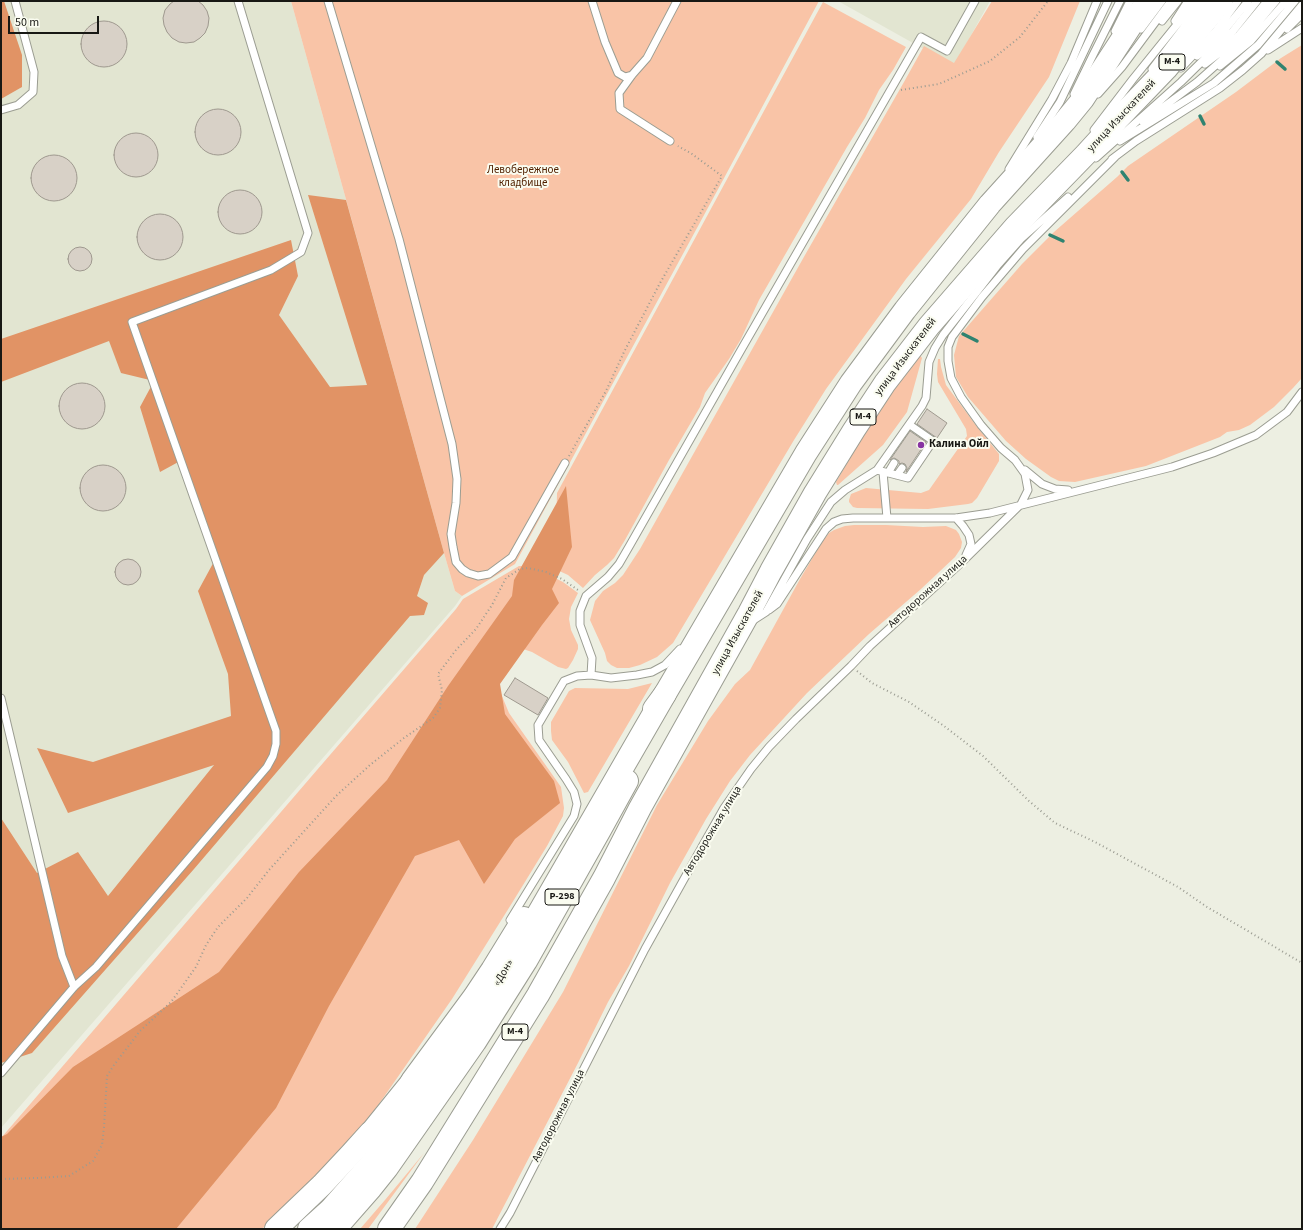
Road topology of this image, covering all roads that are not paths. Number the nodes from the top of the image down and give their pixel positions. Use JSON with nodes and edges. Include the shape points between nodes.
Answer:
{"nodes":[{"id":1,"x":15,"y":1,"type":"edge"},
{"id":2,"x":238,"y":1,"type":"edge"},
{"id":3,"x":328,"y":1,"type":"edge"},
{"id":4,"x":592,"y":1,"type":"edge"},
{"id":5,"x":677,"y":1,"type":"edge"},
{"id":6,"x":975,"y":1,"type":"edge"},
{"id":7,"x":1093,"y":1,"type":"edge"},
{"id":8,"x":1096,"y":1,"type":"edge"},
{"id":9,"x":1105,"y":1,"type":"edge"},
{"id":10,"x":1108,"y":1,"type":"edge"},
{"id":11,"x":1117,"y":1,"type":"edge"},
{"id":12,"x":1120,"y":1,"type":"edge"},
{"id":13,"x":1130,"y":1,"type":"edge"},
{"id":14,"x":1134,"y":1,"type":"edge"},
{"id":15,"x":1143,"y":1,"type":"edge"},
{"id":16,"x":1146,"y":1,"type":"edge"},
{"id":17,"x":1157,"y":1,"type":"edge"},
{"id":18,"x":1162,"y":1,"type":"edge"},
{"id":19,"x":1171,"y":1,"type":"edge"},
{"id":20,"x":1178,"y":1,"type":"edge"},
{"id":21,"x":1188,"y":1,"type":"edge"},
{"id":22,"x":1196,"y":1,"type":"edge"},
{"id":23,"x":1204,"y":1,"type":"edge"},
{"id":24,"x":1213,"y":1,"type":"edge"},
{"id":25,"x":1222,"y":1,"type":"edge"},
{"id":26,"x":1230,"y":1,"type":"edge"},
{"id":27,"x":1238,"y":1,"type":"edge"},
{"id":28,"x":1248,"y":1,"type":"edge"},
{"id":29,"x":1257,"y":1,"type":"edge"},
{"id":30,"x":1267,"y":1,"type":"edge"},
{"id":31,"x":1276,"y":1,"type":"edge"},
{"id":32,"x":1286,"y":1,"type":"edge"},
{"id":33,"x":1296,"y":1,"type":"edge"},
{"id":34,"x":1302,"y":5,"type":"edge"},
{"id":35,"x":1302,"y":14,"type":"edge"},
{"id":36,"x":1302,"y":28,"type":"edge"},
{"id":37,"x":1120,"y":42,"type":"junction"},
{"id":38,"x":1160,"y":45,"type":"junction"},
{"id":39,"x":1261,"y":54,"type":"junction"},
{"id":40,"x":1092,"y":57,"type":"junction"},
{"id":41,"x":1080,"y":60,"type":"junction"},
{"id":42,"x":1071,"y":63,"type":"junction"},
{"id":43,"x":1122,"y":67,"type":"junction"},
{"id":44,"x":1167,"y":73,"type":"junction"},
{"id":45,"x":632,"y":75,"type":"junction"},
{"id":46,"x":1197,"y":82,"type":"junction"},
{"id":47,"x":1135,"y":90,"type":"dead end"},
{"id":48,"x":1072,"y":98,"type":"dead end"},
{"id":49,"x":1144,"y":103,"type":"dead end"},
{"id":50,"x":1,"y":110,"type":"edge"},
{"id":51,"x":1084,"y":110,"type":"dead end"},
{"id":52,"x":670,"y":141,"type":"road end"},
{"id":53,"x":1086,"y":155,"type":"junction"},
{"id":54,"x":1115,"y":157,"type":"junction"},
{"id":55,"x":990,"y":204,"type":"junction"},
{"id":56,"x":1302,"y":392,"type":"edge"},
{"id":57,"x":910,"y":425,"type":"junction"},
{"id":58,"x":1015,"y":460,"type":"junction"},
{"id":59,"x":565,"y":462,"type":"road end"},
{"id":60,"x":894,"y":463,"type":"dead end"},
{"id":61,"x":902,"y":468,"type":"dead end"},
{"id":62,"x":883,"y":472,"type":"junction"},
{"id":63,"x":898,"y":475,"type":"junction"},
{"id":64,"x":1088,"y":487,"type":"junction"},
{"id":65,"x":1021,"y":504,"type":"junction"},
{"id":66,"x":887,"y":518,"type":"junction"},
{"id":67,"x":956,"y":518,"type":"junction"},
{"id":68,"x":742,"y":561,"type":"junction"},
{"id":69,"x":961,"y":563,"type":"junction"},
{"id":70,"x":718,"y":588,"type":"dead end"},
{"id":71,"x":766,"y":612,"type":"junction"},
{"id":72,"x":742,"y":627,"type":"junction"},
{"id":73,"x":683,"y":645,"type":"dead end"},
{"id":74,"x":592,"y":675,"type":"junction"},
{"id":75,"x":665,"y":694,"type":"junction"},
{"id":76,"x":1,"y":698,"type":"edge"},
{"id":77,"x":640,"y":808,"type":"junction"},
{"id":78,"x":506,"y":927,"type":"dead end"},
{"id":79,"x":484,"y":968,"type":"dead end"},
{"id":80,"x":74,"y":987,"type":"junction"},
{"id":81,"x":474,"y":997,"type":"junction"},
{"id":82,"x":1,"y":1073,"type":"edge"},
{"id":83,"x":412,"y":1081,"type":"joint"},
{"id":84,"x":370,"y":1133,"type":"joint"},
{"id":85,"x":276,"y":1229,"type":"edge"},
{"id":86,"x":309,"y":1229,"type":"edge"},
{"id":87,"x":335,"y":1229,"type":"edge"},
{"id":88,"x":346,"y":1229,"type":"edge"},
{"id":89,"x":389,"y":1229,"type":"edge"},
{"id":90,"x":500,"y":1229,"type":"edge"}],
"edges":[{"from":1,"to":50,"type":"lane","via":[[34,72],[33,92],[18,105]]},
{"from":2,"to":80,"type":"lane","via":[[308,233],[301,252],[271,270],[132,322],[276,731],[276,744],[268,767],[96,967]]},
{"from":3,"to":59,"type":"lane","via":[[400,239],[452,444],[456,502],[451,534],[456,562],[462,569],[478,576],[489,574],[512,557]]},
{"from":4,"to":45,"type":"lane","via":[[618,73],[625,77]]},
{"from":5,"to":45,"type":"lane","via":[[647,58]]},
{"from":6,"to":74,"type":"lane","via":[[947,51],[921,37],[619,564],[586,596],[580,611],[580,625],[592,658]]},
{"from":7,"to":42,"type":"lane"},
{"from":8,"to":42,"type":"lane"},
{"from":9,"to":41,"type":"lane"},
{"from":10,"to":41,"type":"lane"},
{"from":11,"to":40,"type":"lane"},
{"from":12,"to":40,"type":"lane"},
{"from":13,"to":37,"type":"lane"},
{"from":14,"to":37,"type":"lane"},
{"from":15,"to":37,"type":"lane"},
{"from":16,"to":37,"type":"highway","number":"М-4"},
{"from":17,"to":37,"type":"lane"},
{"from":18,"to":37,"type":"lane"},
{"from":19,"to":43,"type":"lane"},
{"from":20,"to":43,"type":"lane"},
{"from":21,"to":38,"type":"lane"},
{"from":22,"to":38,"type":"lane"},
{"from":23,"to":44,"type":"lane"},
{"from":24,"to":44,"type":"lane","via":[[1199,19]]},
{"from":25,"to":44,"type":"highway","name":"улица Изыскателей","number":"М-4"},
{"from":26,"to":44,"type":"lane"},
{"from":27,"to":44,"type":"lane","via":[[1215,32]]},
{"from":28,"to":44,"type":"lane","via":[[1212,43]]},
{"from":29,"to":44,"type":"lane","via":[[1233,31]]},
{"from":30,"to":44,"type":"lane","via":[[1222,51]]},
{"from":31,"to":46,"type":"lane","via":[[1245,38]]},
{"from":32,"to":46,"type":"lane","via":[[1251,41]]},
{"from":33,"to":53,"type":"lane","via":[[1258,45],[1214,83]]},
{"from":34,"to":39,"type":"lane"},
{"from":35,"to":39,"type":"lane"},
{"from":36,"to":39,"type":"lane"},
{"from":37,"to":43,"type":"lane","via":[[1094,98]]},
{"from":37,"to":55,"type":"highway","number":"М-4","via":[[1083,99]]},
{"from":38,"to":53,"type":"lane"},
{"from":39,"to":54,"type":"lane","via":[[1220,88]]},
{"from":40,"to":48,"type":"lane"},
{"from":41,"to":55,"type":"lane","via":[[1060,102]]},
{"from":42,"to":55,"type":"lane"},
{"from":44,"to":53,"type":"highway","name":"улица Изыскателей","number":"М-4","via":[[1117,120]]},
{"from":45,"to":52,"type":"lane","via":[[619,93],[620,108]]},
{"from":46,"to":53,"type":"lane"},
{"from":47,"to":53,"type":"lane","via":[[1108,122]]},
{"from":49,"to":53,"type":"lane"},
{"from":51,"to":55,"type":"lane","via":[[1049,150]]},
{"from":53,"to":72,"type":"highway","name":"улица Изыскателей","number":"М-4","via":[[1015,227],[929,326],[885,383],[815,494]]},
{"from":54,"to":57,"type":"lane","via":[[1021,239],[965,306],[935,348],[929,362],[926,398]]},
{"from":54,"to":58,"type":"lane","via":[[1023,249],[982,297],[952,337],[948,347],[951,378],[961,397],[981,425]]},
{"from":55,"to":68,"type":"highway","number":"М-4","via":[[905,310],[851,383],[806,452]]},
{"from":56,"to":64,"type":"lane","via":[[1287,412],[1256,435],[1172,467]]},
{"from":57,"to":62,"type":"lane"},
{"from":57,"to":63,"type":"lane","via":[[933,441],[908,478]]},
{"from":58,"to":64,"type":"lane","via":[[1042,484],[1055,489]]},
{"from":58,"to":65,"type":"lane","via":[[1028,482],[1028,490]]},
{"from":60,"to":62,"type":"lane"},
{"from":61,"to":63,"type":"lane"},
{"from":62,"to":63,"type":"lane"},
{"from":62,"to":66,"type":"lane"},
{"from":62,"to":71,"type":"lane","via":[[845,490],[831,502]]},
{"from":64,"to":65,"type":"lane"},
{"from":65,"to":67,"type":"lane"},
{"from":65,"to":69,"type":"lane","name":"Автодорожная улица"},
{"from":66,"to":67,"type":"lane"},
{"from":66,"to":71,"type":"lane","via":[[853,518],[834,522],[826,529],[777,604]]},
{"from":67,"to":69,"type":"lane","via":[[969,535],[971,544]]},
{"from":68,"to":70,"type":"lane"},
{"from":68,"to":75,"type":"highway","number":"М-4"},
{"from":69,"to":90,"type":"lane","name":"Автодорожная улица","via":[[870,646],[750,769],[724,808],[645,950]]},
{"from":71,"to":72,"type":"lane"},
{"from":72,"to":77,"type":"highway","name":"улица Изыскателей","number":"М-4"},
{"from":73,"to":74,"type":"lane","via":[[665,665],[652,672],[610,678]]},
{"from":74,"to":78,"type":"lane","via":[[577,676],[564,681],[538,725],[539,740],[574,792],[577,804],[574,816]]},
{"from":75,"to":81,"type":"highway","via":[[621,753],[540,892]]},
{"from":75,"to":86,"type":"highway","name":"«Дон»","number":"М-4","via":[[501,978],[459,1043],[375,1160],[330,1210]]},
{"from":75,"to":87,"type":"highway","number":"Р-298","via":[[632,771],[506,993],[387,1168]]},
{"from":76,"to":80,"type":"lane","via":[[62,956]]},
{"from":77,"to":88,"type":"highway","number":"Р-298","via":[[499,1030],[408,1156]]},
{"from":77,"to":89,"type":"highway","number":"М-4","via":[[538,995],[422,1182]]},
{"from":79,"to":81,"type":"lane"},
{"from":80,"to":82,"type":"lane"},
{"from":81,"to":83,"type":"highway"},
{"from":83,"to":84,"type":"main road"},
{"from":84,"to":85,"type":"highway"}]}
